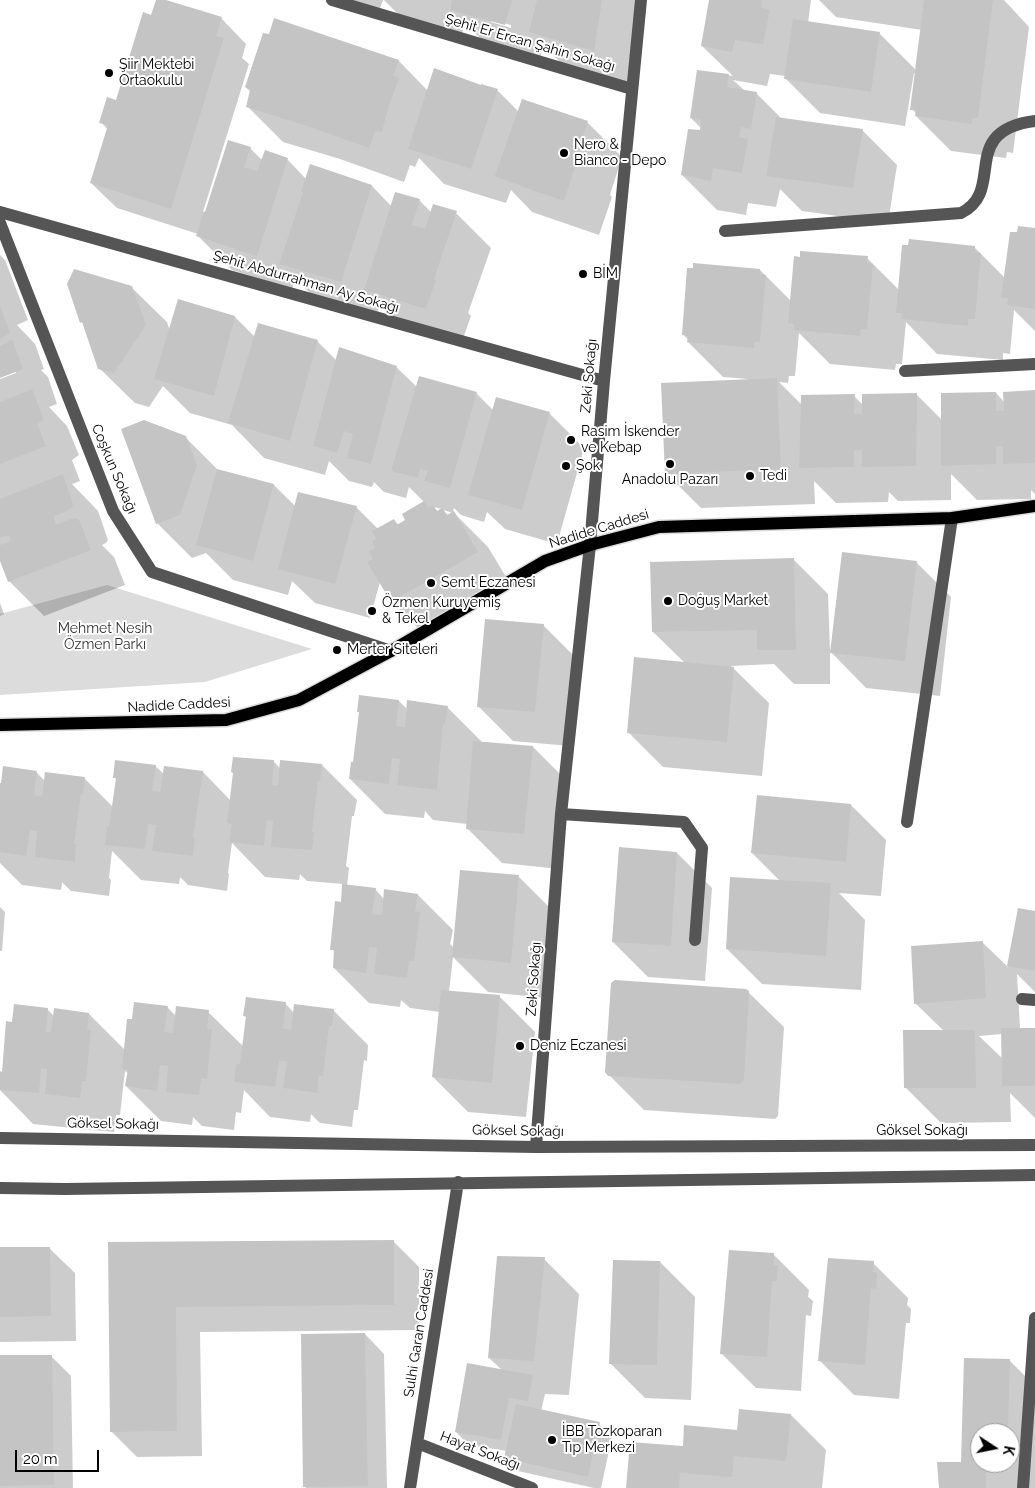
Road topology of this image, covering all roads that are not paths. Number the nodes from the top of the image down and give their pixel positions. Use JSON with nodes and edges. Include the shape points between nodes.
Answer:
{"nodes":[{"id":1,"x":332,"y":0,"type":"edge"},
{"id":2,"x":641,"y":0,"type":"edge"},
{"id":3,"x":632,"y":89,"type":"junction"},
{"id":4,"x":1035,"y":121,"type":"edge"},
{"id":5,"x":0,"y":212,"type":"edge"},
{"id":6,"x":0,"y":223,"type":"edge"},
{"id":7,"x":725,"y":231,"type":"dead end"},
{"id":8,"x":1035,"y":364,"type":"edge"},
{"id":9,"x":905,"y":371,"type":"dead end"},
{"id":10,"x":604,"y":381,"type":"junction"},
{"id":11,"x":1035,"y":506,"type":"edge"},
{"id":12,"x":952,"y":518,"type":"junction"},
{"id":13,"x":590,"y":545,"type":"junction"},
{"id":14,"x":391,"y":652,"type":"junction"},
{"id":15,"x":0,"y":725,"type":"edge"},
{"id":16,"x":561,"y":814,"type":"junction"},
{"id":17,"x":907,"y":822,"type":"dead end"},
{"id":18,"x":695,"y":940,"type":"dead end"},
{"id":19,"x":1022,"y":999,"type":"dead end"},
{"id":20,"x":1035,"y":1000,"type":"edge"},
{"id":21,"x":0,"y":1138,"type":"edge"},
{"id":22,"x":1035,"y":1145,"type":"edge"},
{"id":23,"x":536,"y":1147,"type":"junction"},
{"id":24,"x":1035,"y":1175,"type":"edge"},
{"id":25,"x":458,"y":1182,"type":"junction"},
{"id":26,"x":0,"y":1188,"type":"edge"},
{"id":27,"x":1035,"y":1318,"type":"edge"},
{"id":28,"x":417,"y":1443,"type":"junction"},
{"id":29,"x":526,"y":1487,"type":"edge"},
{"id":30,"x":410,"y":1488,"type":"edge"},
{"id":31,"x":1023,"y":1488,"type":"edge"}],
"edges":[{"from":1,"to":3,"type":"street","name":"Şehit Er Ercan Şahin Sokağı"},
{"from":2,"to":3,"type":"street","name":"Zeki Sokağı"},
{"from":3,"to":10,"type":"street","name":"Zeki Sokağı"},
{"from":4,"to":7,"type":"street","via":[[1008,127],[997,135],[990,146],[977,200],[961,213]]},
{"from":5,"to":10,"type":"street","name":"Şehit Abdurrahman Ay Sokağı"},
{"from":6,"to":14,"type":"street","name":"Coşkun Sokağı","via":[[113,511],[152,572]]},
{"from":8,"to":9,"type":"street"},
{"from":10,"to":13,"type":"street","name":"Zeki Sokağı"},
{"from":11,"to":12,"type":"main road","name":"Nadide Caddesi"},
{"from":12,"to":13,"type":"main road","name":"Nadide Caddesi","via":[[659,527]]},
{"from":12,"to":17,"type":"street"},
{"from":13,"to":14,"type":"main road","name":"Nadide Caddesi","via":[[545,561]]},
{"from":13,"to":16,"type":"street","name":"Zeki Sokağı"},
{"from":14,"to":15,"type":"main road","name":"Nadide Caddesi","via":[[299,700],[226,720]]},
{"from":16,"to":18,"type":"street","via":[[684,822],[702,848]]},
{"from":16,"to":23,"type":"street","name":"Zeki Sokağı"},
{"from":19,"to":20,"type":"street"},
{"from":21,"to":23,"type":"street","name":"Göksel Sokağı"},
{"from":22,"to":23,"type":"street","name":"Göksel Sokağı"},
{"from":24,"to":25,"type":"street"},
{"from":25,"to":26,"type":"street"},
{"from":25,"to":28,"type":"street","name":"Sulhi Garan Caddesi"},
{"from":27,"to":31,"type":"street"},
{"from":28,"to":29,"type":"street","name":"Hayat Sokağı"},
{"from":28,"to":30,"type":"street","name":"Sulhi Garan Caddesi"}]}
